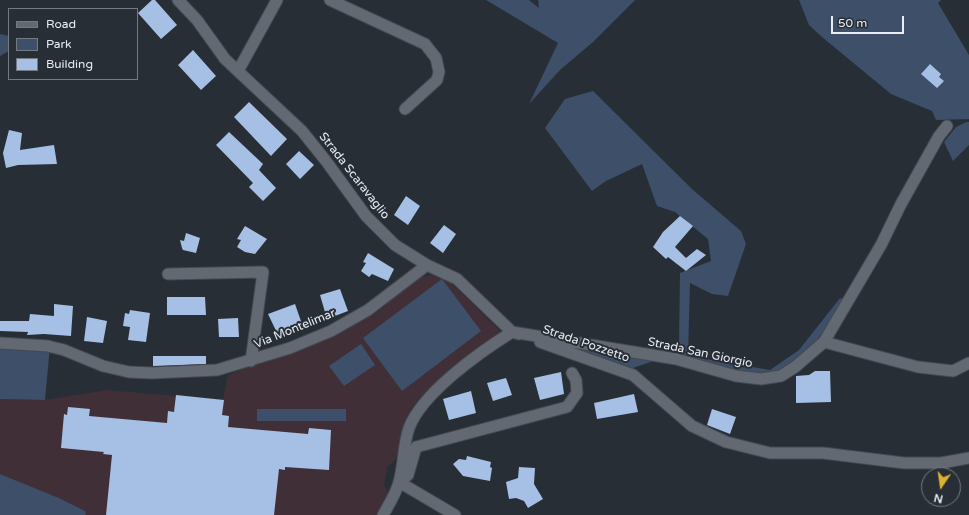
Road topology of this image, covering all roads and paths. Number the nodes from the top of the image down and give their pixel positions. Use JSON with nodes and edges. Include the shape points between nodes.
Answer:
{"nodes":[{"id":1,"x":178,"y":0,"type":"edge"},
{"id":2,"x":278,"y":0,"type":"edge"},
{"id":3,"x":330,"y":0,"type":"edge"},
{"id":4,"x":238,"y":71,"type":"junction"},
{"id":5,"x":405,"y":109,"type":"dead end"},
{"id":6,"x":947,"y":126,"type":"dead end"},
{"id":7,"x":427,"y":265,"type":"junction"},
{"id":8,"x":168,"y":274,"type":"dead end"},
{"id":9,"x":512,"y":332,"type":"junction"},
{"id":10,"x":824,"y":342,"type":"junction"},
{"id":11,"x":0,"y":343,"type":"edge"},
{"id":12,"x":251,"y":361,"type":"junction"},
{"id":13,"x":969,"y":363,"type":"edge"},
{"id":14,"x":572,"y":373,"type":"dead end"},
{"id":15,"x":969,"y":458,"type":"edge"},
{"id":16,"x":399,"y":482,"type":"junction"},
{"id":17,"x":383,"y":515,"type":"edge"},
{"id":18,"x":454,"y":515,"type":"edge"}],
"edges":[{"from":1,"to":4,"type":"street","name":"Strada Scaravaglio","via":[[197,20],[225,59]]},
{"from":2,"to":4,"type":"street"},
{"from":3,"to":5,"type":"street","via":[[425,44],[436,58],[440,72],[437,80]]},
{"from":4,"to":7,"type":"street","name":"Strada Scaravaglio","via":[[302,131],[366,216],[395,245]]},
{"from":6,"to":10,"type":"street","name":"Strada San Giorgio","via":[[905,197],[861,282]]},
{"from":7,"to":9,"type":"street","name":"Strada Scaravaglio","via":[[457,278]]},
{"from":7,"to":12,"type":"street","name":"Via Montelimar","via":[[368,310],[331,331]]},
{"from":8,"to":12,"type":"street","name":"Via Montelimar","via":[[263,272]]},
{"from":9,"to":10,"type":"street","name":"Strada San Giorgio","via":[[676,359],[736,376],[762,379],[781,376]]},
{"from":9,"to":15,"type":"street","name":"Strada Pozzetto","via":[[633,375],[692,426],[726,442],[770,453],[823,452],[904,463],[941,463]]},
{"from":9,"to":16,"type":"street","via":[[455,373],[416,412],[408,429]]},
{"from":10,"to":13,"type":"street","via":[[918,367],[953,371]]},
{"from":11,"to":12,"type":"street","name":"Via Montelimar","via":[[48,346],[103,366],[128,372],[217,370]]},
{"from":14,"to":16,"type":"street","via":[[576,380],[577,393],[567,407],[416,447],[408,475]]},
{"from":16,"to":17,"type":"street"},
{"from":16,"to":18,"type":"street"}]}
